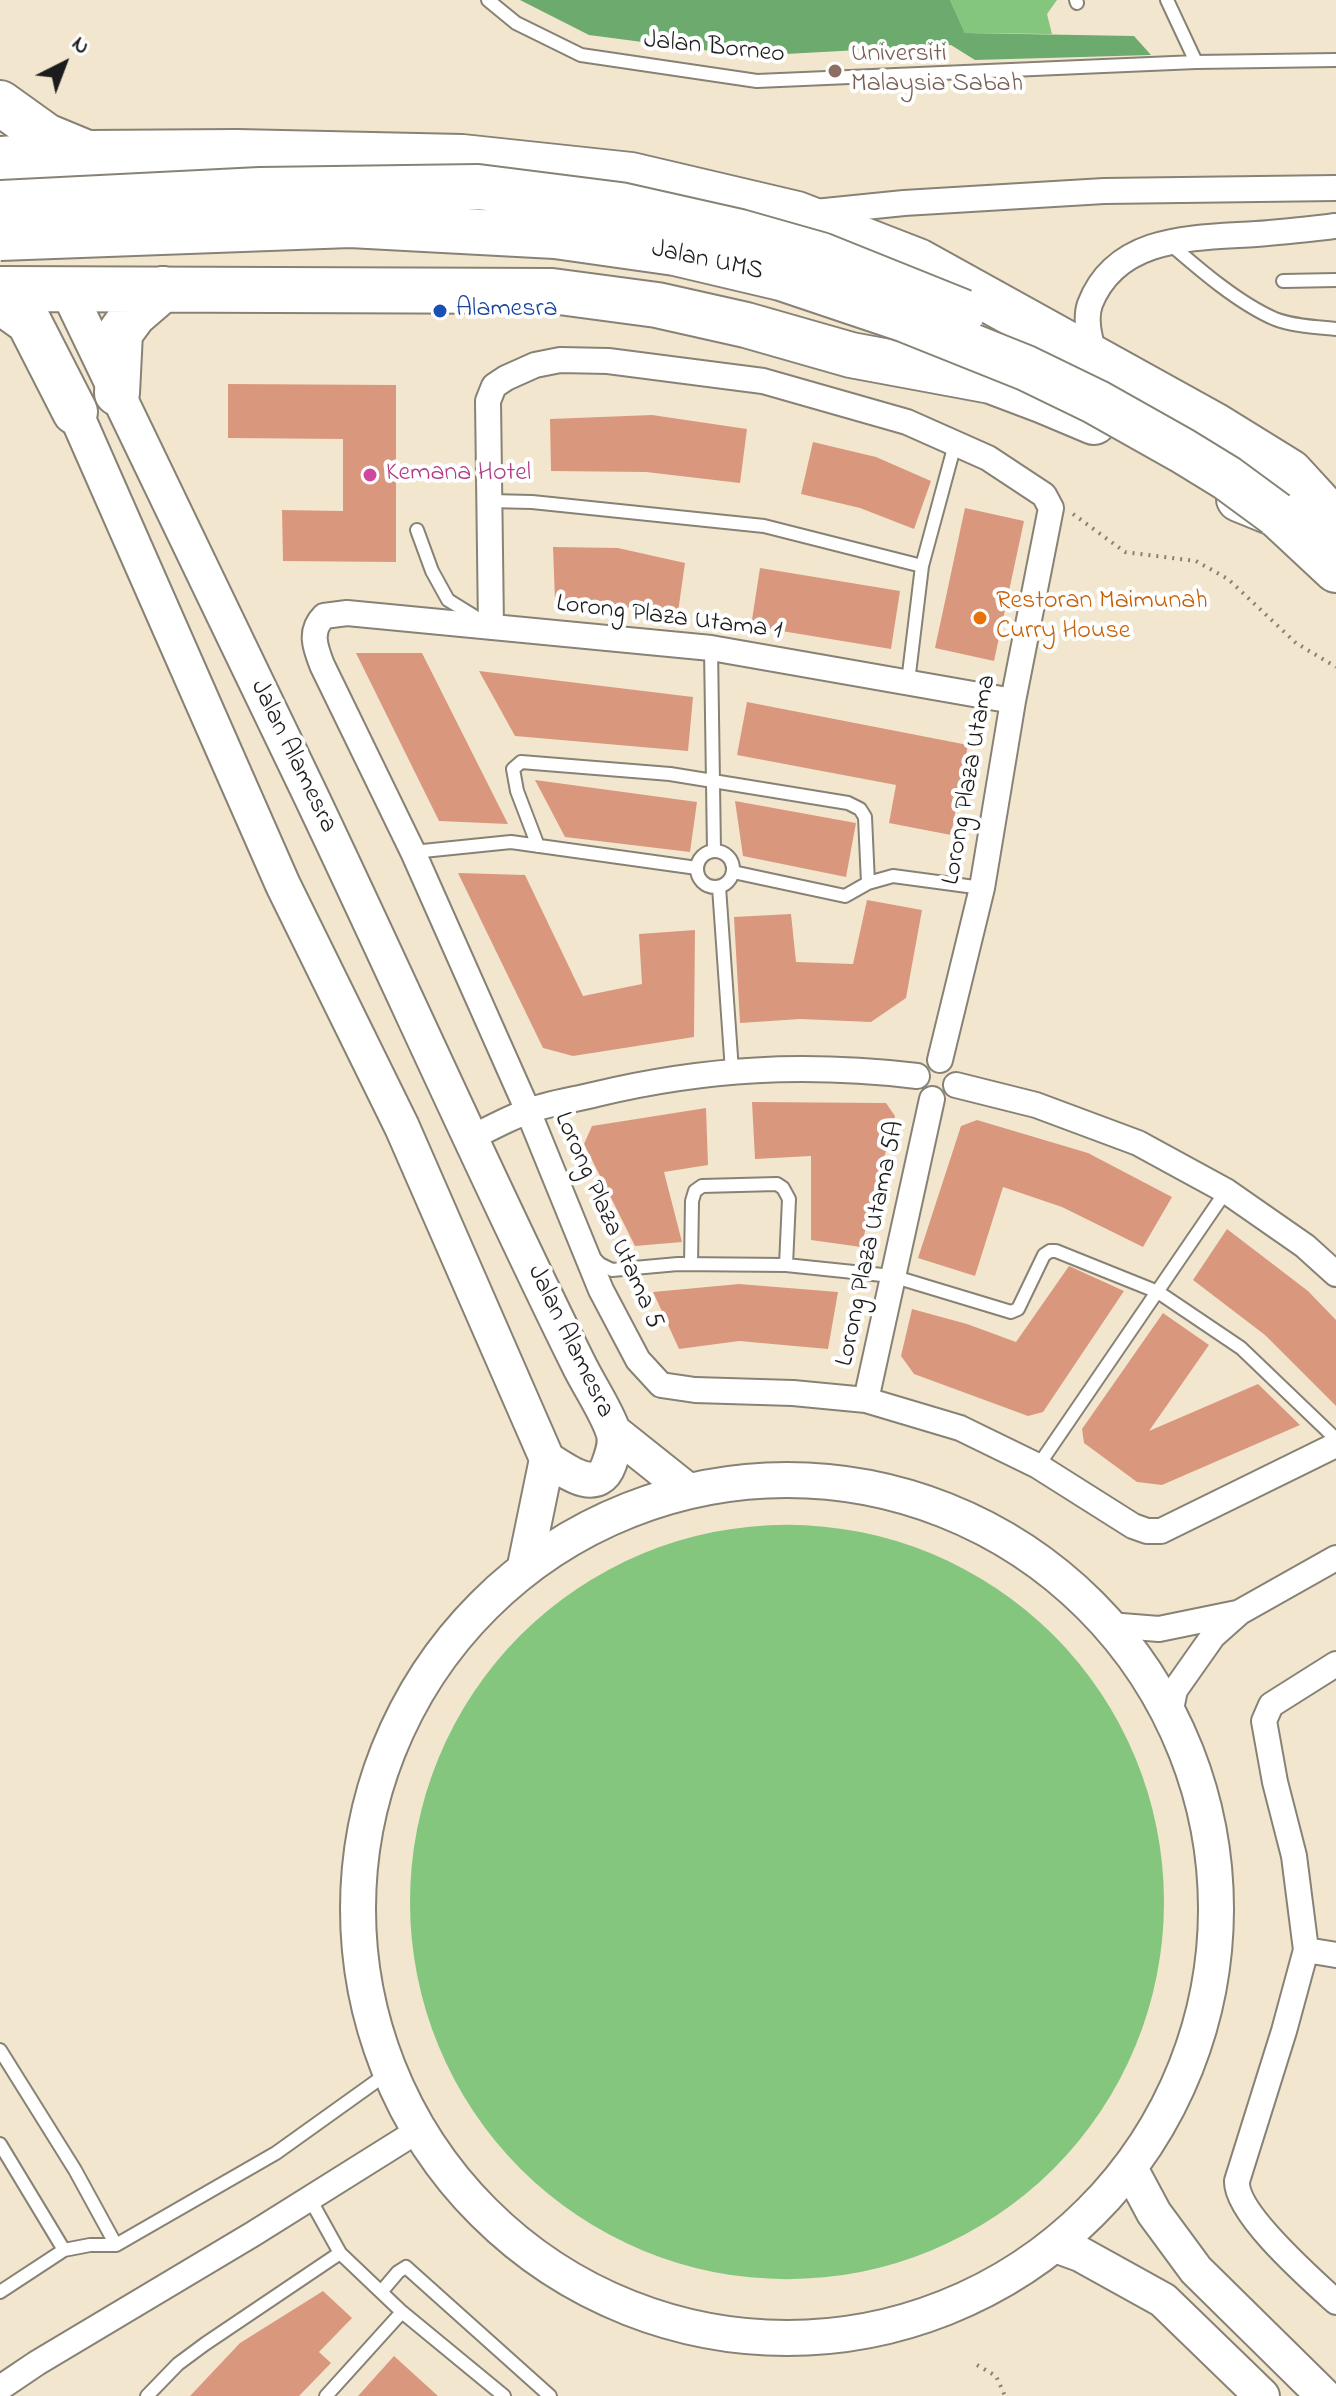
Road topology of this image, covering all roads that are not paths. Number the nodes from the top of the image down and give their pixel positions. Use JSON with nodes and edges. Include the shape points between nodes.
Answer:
{"nodes":[{"id":1,"x":488,"y":0,"type":"edge"},
{"id":2,"x":1167,"y":0,"type":"edge"},
{"id":3,"x":1336,"y":60,"type":"edge"},
{"id":4,"x":1196,"y":62,"type":"junction"},
{"id":5,"x":0,"y":103,"type":"edge"},
{"id":6,"x":87,"y":153,"type":"junction"},
{"id":7,"x":1,"y":157,"type":"edge"},
{"id":8,"x":1336,"y":188,"type":"edge"},
{"id":9,"x":0,"y":203,"type":"edge"},
{"id":10,"x":797,"y":214,"type":"junction"},
{"id":11,"x":1336,"y":226,"type":"edge"},
{"id":12,"x":0,"y":238,"type":"edge"},
{"id":13,"x":1169,"y":243,"type":"junction"},
{"id":14,"x":1336,"y":280,"type":"edge"},
{"id":15,"x":1283,"y":281,"type":"dead end"},
{"id":16,"x":2,"y":289,"type":"edge"},
{"id":17,"x":67,"y":289,"type":"junction"},
{"id":18,"x":163,"y":289,"type":"junction"},
{"id":19,"x":1336,"y":329,"type":"edge"},
{"id":20,"x":1078,"y":357,"type":"junction"},
{"id":21,"x":117,"y":393,"type":"junction"},
{"id":22,"x":75,"y":412,"type":"joint"},
{"id":23,"x":955,"y":444,"type":"junction"},
{"id":24,"x":490,"y":501,"type":"junction"},
{"id":25,"x":1322,"y":502,"type":"edge"},
{"id":26,"x":1276,"y":514,"type":"junction"},
{"id":27,"x":417,"y":530,"type":"dead end"},
{"id":28,"x":922,"y":566,"type":"junction"},
{"id":29,"x":1336,"y":570,"type":"edge"},
{"id":30,"x":319,"y":621,"type":"joint"},
{"id":31,"x":491,"y":627,"type":"junction"},
{"id":32,"x":711,"y":648,"type":"junction"},
{"id":33,"x":908,"y":682,"type":"junction"},
{"id":34,"x":1013,"y":701,"type":"junction"},
{"id":35,"x":712,"y":779,"type":"junction"},
{"id":36,"x":538,"y":846,"type":"junction"},
{"id":37,"x":714,"y":851,"type":"junction"},
{"id":38,"x":413,"y":852,"type":"junction"},
{"id":39,"x":697,"y":868,"type":"junction"},
{"id":40,"x":733,"y":872,"type":"junction"},
{"id":41,"x":868,"y":883,"type":"junction"},
{"id":42,"x":719,"y":887,"type":"junction"},
{"id":43,"x":982,"y":888,"type":"junction"},
{"id":44,"x":940,"y":1060,"type":"junction"},
{"id":45,"x":732,"y":1071,"type":"junction"},
{"id":46,"x":917,"y":1076,"type":"junction"},
{"id":47,"x":956,"y":1085,"type":"junction"},
{"id":48,"x":932,"y":1099,"type":"junction"},
{"id":49,"x":528,"y":1111,"type":"junction"},
{"id":50,"x":471,"y":1138,"type":"junction"},
{"id":51,"x":1226,"y":1191,"type":"junction"},
{"id":52,"x":585,"y":1250,"type":"junction"},
{"id":53,"x":691,"y":1264,"type":"junction"},
{"id":54,"x":786,"y":1265,"type":"junction"},
{"id":55,"x":1336,"y":1274,"type":"edge"},
{"id":56,"x":892,"y":1276,"type":"junction"},
{"id":57,"x":1158,"y":1292,"type":"junction"},
{"id":58,"x":866,"y":1400,"type":"junction"},
{"id":59,"x":613,"y":1431,"type":"junction"},
{"id":60,"x":1336,"y":1442,"type":"edge"},
{"id":61,"x":547,"y":1459,"type":"junction"},
{"id":62,"x":1038,"y":1466,"type":"junction"},
{"id":63,"x":687,"y":1490,"type":"junction"},
{"id":64,"x":1336,"y":1558,"type":"edge"},
{"id":65,"x":525,"y":1566,"type":"junction"},
{"id":66,"x":1240,"y":1612,"type":"junction"},
{"id":67,"x":1109,"y":1625,"type":"junction"},
{"id":68,"x":1336,"y":1664,"type":"edge"},
{"id":69,"x":1170,"y":1714,"type":"junction"},
{"id":70,"x":1306,"y":1950,"type":"junction"},
{"id":71,"x":1336,"y":1955,"type":"edge"},
{"id":72,"x":0,"y":2050,"type":"edge"},
{"id":73,"x":392,"y":2070,"type":"junction"},
{"id":74,"x":419,"y":2130,"type":"junction"},
{"id":75,"x":0,"y":2144,"type":"edge"},
{"id":76,"x":1131,"y":2170,"type":"junction"},
{"id":77,"x":310,"y":2199,"type":"junction"},
{"id":78,"x":116,"y":2245,"type":"junction"},
{"id":79,"x":1058,"y":2246,"type":"junction"},
{"id":80,"x":64,"y":2250,"type":"junction"},
{"id":81,"x":340,"y":2253,"type":"junction"},
{"id":82,"x":0,"y":2274,"type":"edge"},
{"id":83,"x":4,"y":2290,"type":"edge"},
{"id":84,"x":381,"y":2292,"type":"junction"},
{"id":85,"x":1336,"y":2302,"type":"edge"},
{"id":86,"x":402,"y":2312,"type":"junction"},
{"id":87,"x":0,"y":2388,"type":"edge"},
{"id":88,"x":147,"y":2396,"type":"edge"},
{"id":89,"x":326,"y":2396,"type":"edge"},
{"id":90,"x":504,"y":2396,"type":"edge"},
{"id":91,"x":550,"y":2396,"type":"edge"},
{"id":92,"x":1262,"y":2396,"type":"edge"},
{"id":93,"x":1324,"y":2396,"type":"edge"}],
"edges":[{"from":1,"to":4,"type":"lane","name":"Jalan Borneo","via":[[516,23],[581,55],[757,81]]},
{"from":2,"to":4,"type":"lane"},
{"from":3,"to":4,"type":"lane","name":"Jalan Borneo"},
{"from":5,"to":6,"type":"highway","via":[[46,136]]},
{"from":6,"to":7,"type":"highway"},
{"from":6,"to":10,"type":"highway","via":[[462,157],[631,175]]},
{"from":7,"to":17,"type":"street"},
{"from":8,"to":10,"type":"street","via":[[1104,191]]},
{"from":9,"to":20,"type":"highway","name":"Jalan UMS","bridge":true,"via":[[260,190],[478,187],[620,205],[821,255]]},
{"from":10,"to":20,"type":"highway","via":[[918,261]]},
{"from":11,"to":13,"type":"street"},
{"from":12,"to":26,"type":"highway","name":"Jalan UMS","bridge":true,"via":[[350,225],[555,236],[675,253],[781,278],[1026,368],[1183,451]]},
{"from":13,"to":19,"type":"lane","via":[[1253,308],[1277,320]]},
{"from":13,"to":20,"type":"street","via":[[1130,255],[1108,275],[1089,306],[1088,330]]},
{"from":14,"to":15,"type":"lane"},
{"from":16,"to":17,"type":"highway"},
{"from":16,"to":22,"type":"highway","via":[[29,322]]},
{"from":17,"to":18,"type":"highway"},
{"from":17,"to":21,"type":"street","name":"Jalan Alamesra"},
{"from":18,"to":21,"type":"highway","via":[[120,333]]},
{"from":18,"to":26,"type":"highway","via":[[552,291],[657,305],[851,355],[991,381],[1115,432]]},
{"from":20,"to":25,"type":"highway","name":"Jalan UMS"},
{"from":20,"to":25,"type":"highway","via":[[1214,425]]},
{"from":21,"to":50,"type":"street","name":"Jalan Alamesra"},
{"from":22,"to":61,"type":"street","via":[[283,885],[402,1127]]},
{"from":23,"to":24,"type":"street","via":[[907,422],[763,381],[560,360],[535,365],[494,386],[488,401]]},
{"from":23,"to":28,"type":"lane"},
{"from":23,"to":34,"type":"street","name":"Lorong Plaza Utama","via":[[988,458],[1044,495],[1051,508]]},
{"from":24,"to":28,"type":"lane","via":[[764,526]]},
{"from":24,"to":31,"type":"street"},
{"from":26,"to":29,"type":"highway","name":"Jalan UMS"},
{"from":27,"to":31,"type":"lane","via":[[448,600]]},
{"from":28,"to":33,"type":"lane"},
{"from":30,"to":31,"type":"street","name":"Lorong Plaza Utama 1","via":[[347,613]]},
{"from":30,"to":38,"type":"street","name":"Lorong Plaza Utama 5","via":[[314,639],[322,665]]},
{"from":31,"to":32,"type":"street","name":"Lorong Plaza Utama 1"},
{"from":32,"to":33,"type":"street","name":"Lorong Plaza Utama 1"},
{"from":32,"to":35,"type":"lane"},
{"from":33,"to":34,"type":"street","name":"Lorong Plaza Utama 1"},
{"from":34,"to":43,"type":"street","name":"Lorong Plaza Utama"},
{"from":35,"to":36,"type":"lane","via":[[521,762],[513,769],[517,791]]},
{"from":35,"to":37,"type":"lane"},
{"from":35,"to":41,"type":"lane","via":[[860,809],[865,817]]},
{"from":36,"to":38,"type":"lane","via":[[511,842]]},
{"from":36,"to":39,"type":"lane"},
{"from":37,"to":39,"type":"lane","via":[[700,858]]},
{"from":37,"to":40,"type":"lane","via":[[729,857]]},
{"from":38,"to":49,"type":"street","name":"Lorong Plaza Utama 5"},
{"from":39,"to":42,"type":"lane","via":[[706,885]]},
{"from":40,"to":41,"type":"lane","via":[[845,896]]},
{"from":40,"to":42,"type":"lane"},
{"from":41,"to":43,"type":"lane","via":[[893,876]]},
{"from":42,"to":45,"type":"lane"},
{"from":43,"to":44,"type":"street","name":"Lorong Plaza Utama"},
{"from":44,"to":46,"type":"street","via":[[928,1062]]},
{"from":44,"to":47,"type":"street","via":[[955,1072]]},
{"from":45,"to":46,"type":"street","via":[[864,1070]]},
{"from":45,"to":49,"type":"street","via":[[654,1081]]},
{"from":46,"to":48,"type":"street","via":[[922,1093]]},
{"from":47,"to":48,"type":"street","via":[[944,1098]]},
{"from":47,"to":51,"type":"street","via":[[1036,1105],[1138,1143]]},
{"from":48,"to":56,"type":"street","name":"Lorong Plaza Utama 5A"},
{"from":49,"to":50,"type":"street"},
{"from":49,"to":52,"type":"street","name":"Lorong Plaza Utama 5"},
{"from":50,"to":59,"type":"street","name":"Jalan Alamesra"},
{"from":51,"to":55,"type":"street"},
{"from":51,"to":57,"type":"lane"},
{"from":52,"to":53,"type":"lane","via":[[612,1270]]},
{"from":52,"to":58,"type":"street","name":"Lorong Plaza Utama 5","via":[[638,1360],[661,1385]]},
{"from":53,"to":54,"type":"lane"},
{"from":53,"to":54,"type":"lane","via":[[695,1191],[709,1185],[777,1184],[789,1199]]},
{"from":54,"to":56,"type":"lane"},
{"from":56,"to":57,"type":"lane","via":[[1011,1312],[1018,1309],[1044,1255],[1056,1251]]},
{"from":56,"to":58,"type":"street","name":"Lorong Plaza Utama 5A"},
{"from":57,"to":60,"type":"lane","via":[[1241,1348]]},
{"from":57,"to":62,"type":"lane"},
{"from":58,"to":62,"type":"street","name":"Lorong Plaza Utama 5","via":[[960,1428]]},
{"from":59,"to":61,"type":"street","name":"Jalan Alamesra","via":[[615,1449],[607,1472],[598,1479],[588,1481]]},
{"from":59,"to":63,"type":"street"},
{"from":60,"to":62,"type":"street","name":"Lorong Plaza Utama 5","via":[[1161,1531],[1133,1526]]},
{"from":61,"to":65,"type":"street"},
{"from":63,"to":65,"type":"street","via":[[575,1533]]},
{"from":63,"to":67,"type":"street","via":[[764,1479],[841,1483],[916,1500],[988,1530],[1052,1572]]},
{"from":64,"to":66,"type":"street"},
{"from":65,"to":73,"type":"street","via":[[450,1639],[403,1715],[364,1827],[357,1932],[376,2035]]},
{"from":66,"to":67,"type":"street","via":[[1159,1629]]},
{"from":66,"to":69,"type":"street","via":[[1190,1666],[1175,1690]]},
{"from":67,"to":69,"type":"street"},
{"from":68,"to":70,"type":"street","via":[[1271,1705],[1264,1721],[1294,1856]]},
{"from":69,"to":76,"type":"street","via":[[1209,1828],[1216,1948],[1189,2065]]},
{"from":70,"to":71,"type":"street"},
{"from":70,"to":85,"type":"street","via":[[1237,2190],[1279,2249]]},
{"from":72,"to":78,"type":"lane"},
{"from":73,"to":74,"type":"street"},
{"from":73,"to":78,"type":"lane","via":[[276,2153]]},
{"from":74,"to":77,"type":"street"},
{"from":74,"to":79,"type":"street","via":[[475,2204],[545,2263],[625,2307],[713,2333],[805,2339],[896,2326],[981,2294]]},
{"from":75,"to":80,"type":"lane"},
{"from":76,"to":79,"type":"street"},
{"from":76,"to":93,"type":"street","via":[[1154,2213],[1196,2270]]},
{"from":77,"to":81,"type":"lane"},
{"from":77,"to":87,"type":"street"},
{"from":78,"to":80,"type":"lane"},
{"from":79,"to":92,"type":"street","via":[[1163,2300]]},
{"from":80,"to":83,"type":"lane"},
{"from":81,"to":84,"type":"lane"},
{"from":81,"to":88,"type":"lane","via":[[178,2364]]},
{"from":82,"to":83,"type":"lane"},
{"from":84,"to":86,"type":"lane"},
{"from":84,"to":91,"type":"lane","via":[[406,2267]]},
{"from":86,"to":89,"type":"lane"},
{"from":86,"to":90,"type":"lane"}]}
